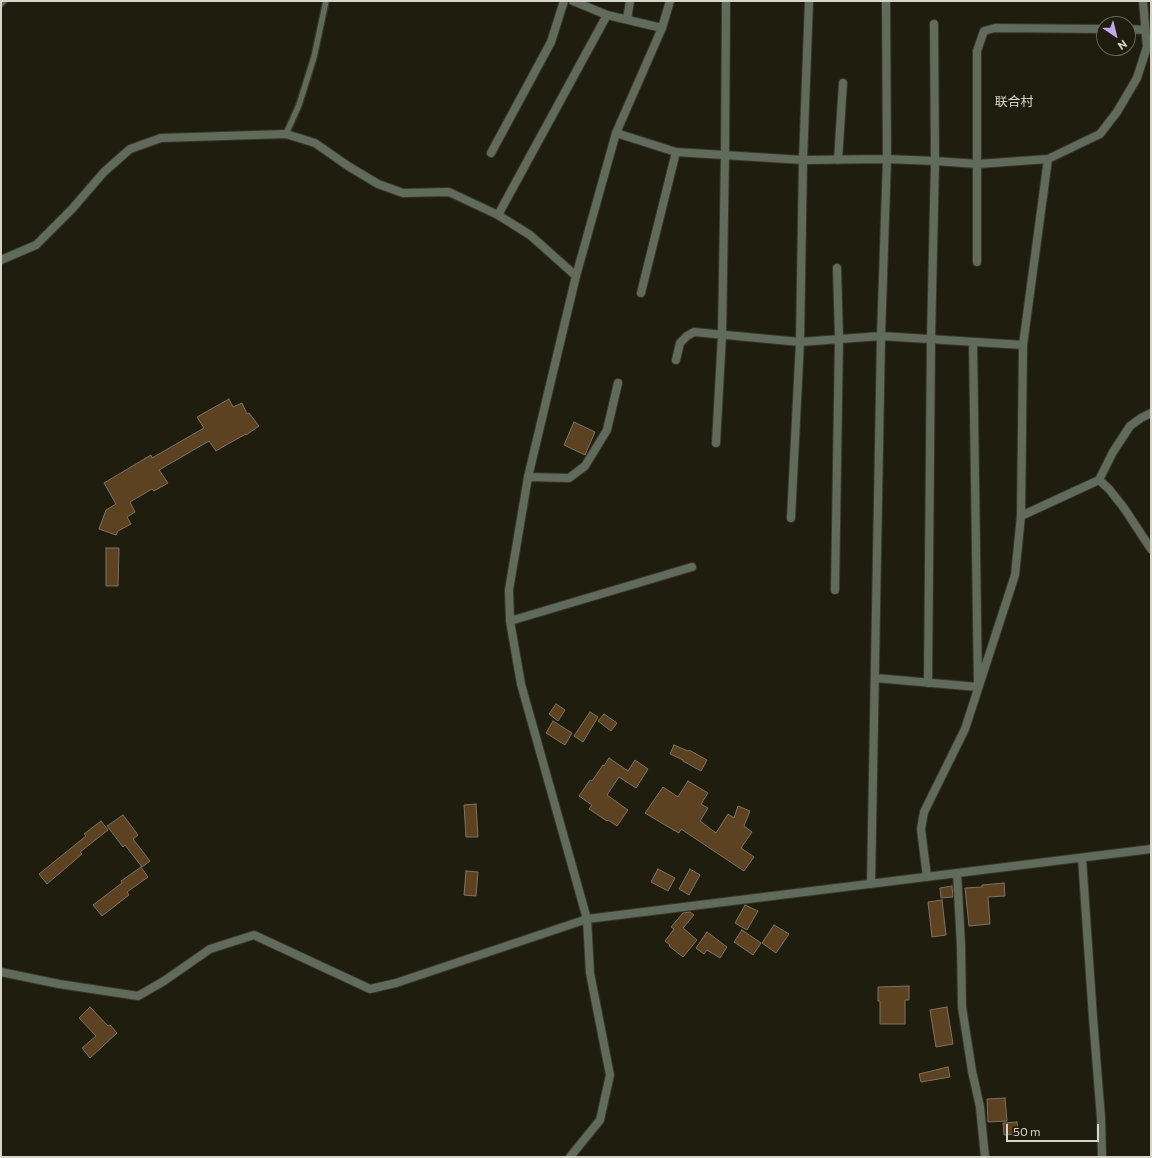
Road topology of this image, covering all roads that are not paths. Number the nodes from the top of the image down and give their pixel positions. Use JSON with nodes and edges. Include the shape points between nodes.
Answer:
{"nodes":[{"id":1,"x":4,"y":1,"type":"edge"},
{"id":2,"x":326,"y":1,"type":"edge"},
{"id":3,"x":564,"y":1,"type":"edge"},
{"id":4,"x":573,"y":1,"type":"edge"},
{"id":5,"x":630,"y":1,"type":"edge"},
{"id":6,"x":670,"y":1,"type":"edge"},
{"id":7,"x":726,"y":1,"type":"edge"},
{"id":8,"x":808,"y":1,"type":"edge"},
{"id":9,"x":886,"y":1,"type":"edge"},
{"id":10,"x":1143,"y":1,"type":"edge"},
{"id":11,"x":1,"y":4,"type":"edge"},
{"id":12,"x":607,"y":15,"type":"junction"},
{"id":13,"x":627,"y":19,"type":"junction"},
{"id":14,"x":934,"y":24,"type":"dead end"},
{"id":15,"x":662,"y":28,"type":"junction"},
{"id":16,"x":1096,"y":29,"type":"edge"},
{"id":17,"x":1136,"y":29,"type":"edge"},
{"id":18,"x":1145,"y":30,"type":"junction"},
{"id":19,"x":1149,"y":47,"type":"edge"},
{"id":20,"x":843,"y":83,"type":"dead end"},
{"id":21,"x":616,"y":133,"type":"junction"},
{"id":22,"x":286,"y":134,"type":"junction"},
{"id":23,"x":676,"y":152,"type":"junction"},
{"id":24,"x":491,"y":153,"type":"dead end"},
{"id":25,"x":726,"y":155,"type":"junction"},
{"id":26,"x":887,"y":159,"type":"junction"},
{"id":27,"x":1048,"y":159,"type":"junction"},
{"id":28,"x":803,"y":160,"type":"junction"},
{"id":29,"x":838,"y":160,"type":"junction"},
{"id":30,"x":935,"y":161,"type":"junction"},
{"id":31,"x":978,"y":164,"type":"junction"},
{"id":32,"x":498,"y":215,"type":"junction"},
{"id":33,"x":1,"y":260,"type":"edge"},
{"id":34,"x":977,"y":262,"type":"dead end"},
{"id":35,"x":838,"y":268,"type":"dead end"},
{"id":36,"x":576,"y":276,"type":"junction"},
{"id":37,"x":641,"y":294,"type":"dead end"},
{"id":38,"x":722,"y":335,"type":"junction"},
{"id":39,"x":882,"y":336,"type":"junction"},
{"id":40,"x":840,"y":339,"type":"junction"},
{"id":41,"x":931,"y":340,"type":"junction"},
{"id":42,"x":800,"y":342,"type":"junction"},
{"id":43,"x":973,"y":342,"type":"junction"},
{"id":44,"x":1023,"y":345,"type":"junction"},
{"id":45,"x":676,"y":360,"type":"dead end"},
{"id":46,"x":618,"y":383,"type":"dead end"},
{"id":47,"x":1151,"y":413,"type":"edge"},
{"id":48,"x":716,"y":443,"type":"dead end"},
{"id":49,"x":528,"y":477,"type":"junction"},
{"id":50,"x":1099,"y":480,"type":"junction"},
{"id":51,"x":1022,"y":516,"type":"junction"},
{"id":52,"x":791,"y":518,"type":"dead end"},
{"id":53,"x":1151,"y":549,"type":"edge"},
{"id":54,"x":692,"y":567,"type":"dead end"},
{"id":55,"x":835,"y":590,"type":"dead end"},
{"id":56,"x":510,"y":622,"type":"junction"},
{"id":57,"x":875,"y":678,"type":"junction"},
{"id":58,"x":928,"y":683,"type":"junction"},
{"id":59,"x":978,"y":687,"type":"junction"},
{"id":60,"x":1151,"y":849,"type":"edge"},
{"id":61,"x":1082,"y":858,"type":"junction"},
{"id":62,"x":957,"y":873,"type":"junction"},
{"id":63,"x":927,"y":877,"type":"junction"},
{"id":64,"x":870,"y":884,"type":"junction"},
{"id":65,"x":587,"y":919,"type":"junction"},
{"id":66,"x":1,"y":972,"type":"edge"},
{"id":67,"x":570,"y":1157,"type":"edge"},
{"id":68,"x":985,"y":1157,"type":"edge"},
{"id":69,"x":1102,"y":1157,"type":"edge"}],
"edges":[{"from":1,"to":11,"type":"lane"},
{"from":2,"to":22,"type":"lane","via":[[314,57],[299,105]]},
{"from":3,"to":24,"type":"street","via":[[551,42]]},
{"from":4,"to":12,"type":"street"},
{"from":5,"to":13,"type":"street"},
{"from":6,"to":15,"type":"street"},
{"from":7,"to":25,"type":"street"},
{"from":8,"to":28,"type":"street"},
{"from":9,"to":26,"type":"street"},
{"from":10,"to":18,"type":"street"},
{"from":12,"to":13,"type":"street"},
{"from":12,"to":32,"type":"street"},
{"from":13,"to":15,"type":"street"},
{"from":14,"to":30,"type":"street"},
{"from":15,"to":21,"type":"street"},
{"from":16,"to":31,"type":"street","via":[[995,28],[984,31],[977,51]]},
{"from":17,"to":18,"type":"street"},
{"from":18,"to":19,"type":"street"},
{"from":19,"to":27,"type":"street","via":[[1137,78],[1117,112],[1100,134]]},
{"from":20,"to":29,"type":"street"},
{"from":21,"to":23,"type":"street"},
{"from":21,"to":36,"type":"street"},
{"from":22,"to":32,"type":"street","via":[[314,143],[378,184],[403,193],[449,192]]},
{"from":22,"to":33,"type":"street","via":[[161,138],[130,149],[104,172],[36,245]]},
{"from":23,"to":25,"type":"street"},
{"from":23,"to":37,"type":"street"},
{"from":25,"to":28,"type":"street"},
{"from":25,"to":38,"type":"street"},
{"from":26,"to":29,"type":"street"},
{"from":26,"to":30,"type":"street"},
{"from":26,"to":39,"type":"street"},
{"from":27,"to":31,"type":"street"},
{"from":27,"to":44,"type":"street"},
{"from":28,"to":29,"type":"street"},
{"from":28,"to":42,"type":"street"},
{"from":30,"to":31,"type":"street"},
{"from":30,"to":41,"type":"street"},
{"from":31,"to":34,"type":"street"},
{"from":32,"to":36,"type":"street","via":[[530,235]]},
{"from":35,"to":40,"type":"street"},
{"from":36,"to":49,"type":"street"},
{"from":38,"to":42,"type":"street"},
{"from":38,"to":45,"type":"street","via":[[694,332],[680,343]]},
{"from":38,"to":48,"type":"street"},
{"from":39,"to":40,"type":"street"},
{"from":39,"to":41,"type":"street"},
{"from":39,"to":57,"type":"street"},
{"from":40,"to":42,"type":"street"},
{"from":40,"to":55,"type":"street"},
{"from":41,"to":43,"type":"street"},
{"from":41,"to":58,"type":"street"},
{"from":42,"to":52,"type":"street"},
{"from":43,"to":44,"type":"street"},
{"from":43,"to":59,"type":"street"},
{"from":44,"to":51,"type":"street"},
{"from":46,"to":49,"type":"street","via":[[607,430],[585,466],[569,478]]},
{"from":47,"to":50,"type":"street","via":[[1130,426]]},
{"from":49,"to":56,"type":"street","via":[[509,590]]},
{"from":50,"to":51,"type":"street"},
{"from":50,"to":53,"type":"street","via":[[1124,508]]},
{"from":51,"to":59,"type":"street","via":[[1015,575]]},
{"from":54,"to":56,"type":"street"},
{"from":56,"to":65,"type":"street","via":[[521,684]]},
{"from":57,"to":58,"type":"street"},
{"from":57,"to":64,"type":"street"},
{"from":58,"to":59,"type":"street"},
{"from":59,"to":63,"type":"street","via":[[965,729],[924,812],[921,829]]},
{"from":60,"to":61,"type":"street"},
{"from":61,"to":62,"type":"street"},
{"from":61,"to":69,"type":"street"},
{"from":62,"to":63,"type":"street"},
{"from":62,"to":68,"type":"street","via":[[962,1007],[980,1108]]},
{"from":63,"to":64,"type":"street"},
{"from":64,"to":65,"type":"street"},
{"from":65,"to":66,"type":"street","via":[[396,984],[370,989],[254,935],[210,949],[138,996]]},
{"from":65,"to":67,"type":"street","via":[[590,973],[610,1075],[600,1120]]}]}
